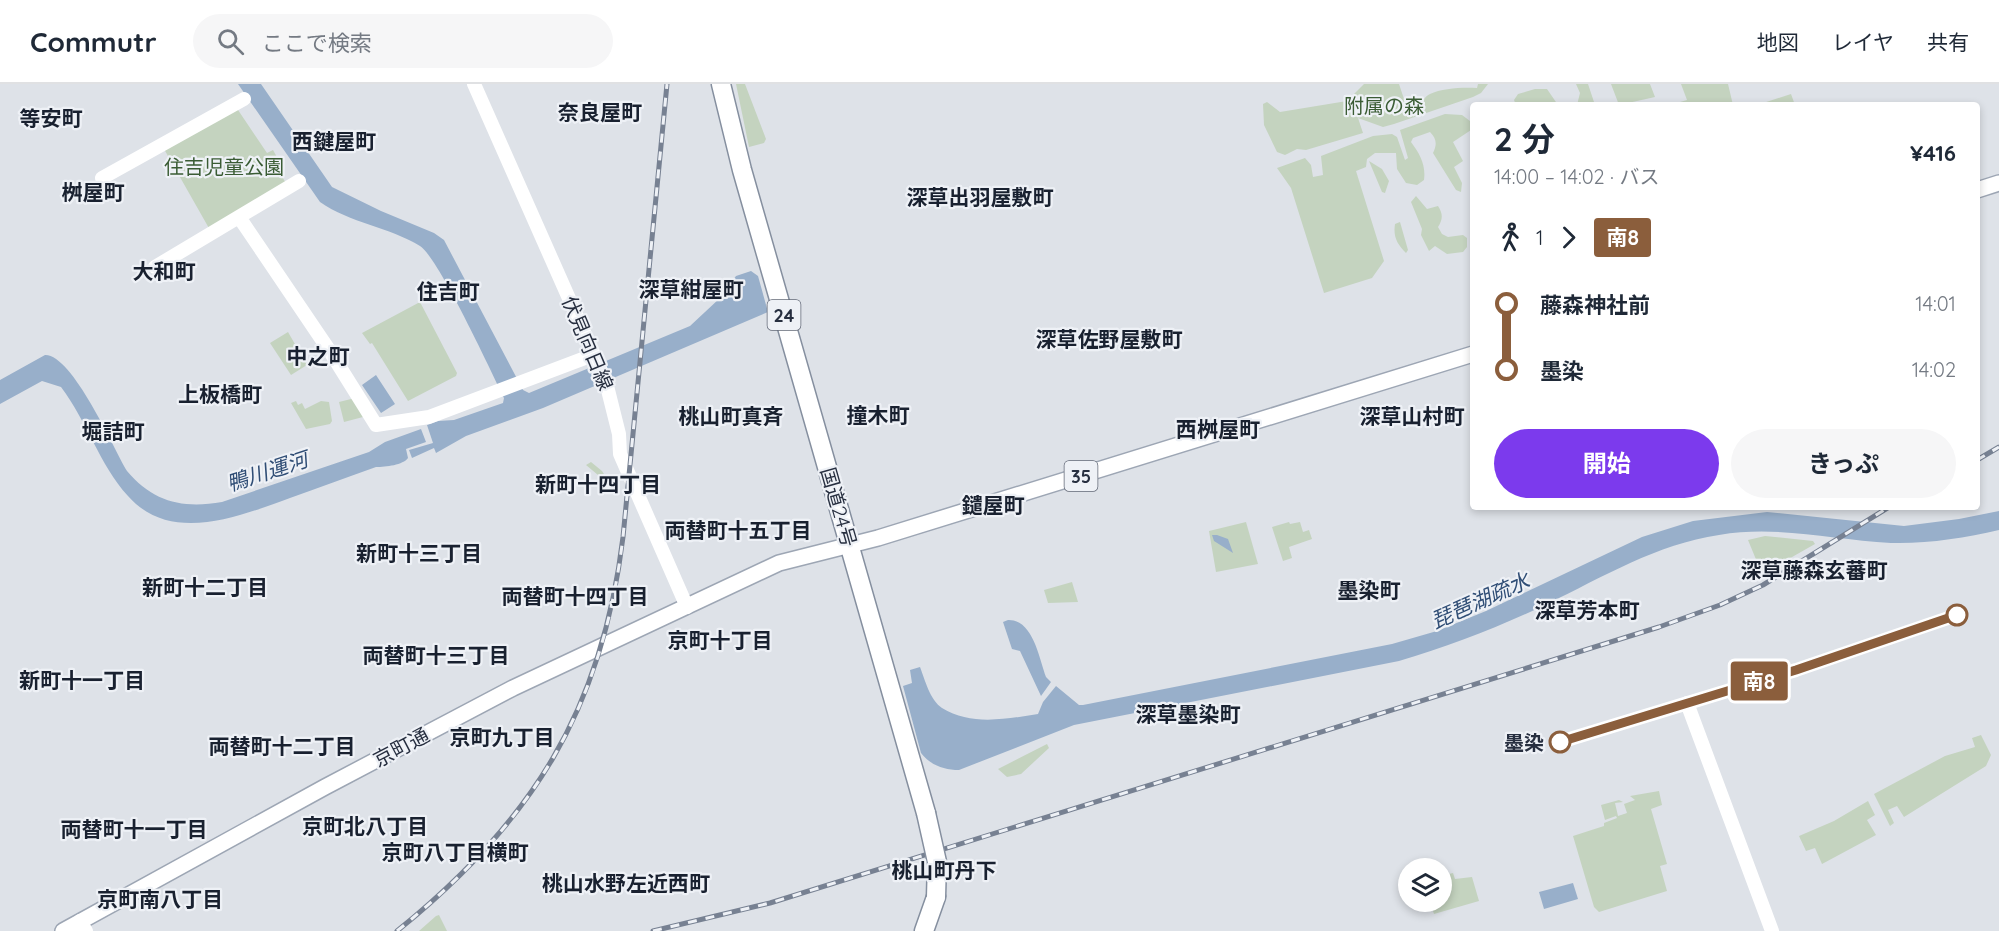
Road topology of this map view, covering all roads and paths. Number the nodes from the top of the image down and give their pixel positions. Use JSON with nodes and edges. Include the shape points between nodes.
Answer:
{"nodes":[{"id":1,"x":474,"y":84,"type":"edge"},
{"id":2,"x":721,"y":84,"type":"edge"},
{"id":3,"x":244,"y":99,"type":"dead end"},
{"id":4,"x":102,"y":178,"type":"dead end"},
{"id":5,"x":299,"y":181,"type":"dead end"},
{"id":6,"x":1999,"y":183,"type":"edge"},
{"id":7,"x":1980,"y":189,"type":"edge"},
{"id":8,"x":239,"y":217,"type":"junction"},
{"id":9,"x":155,"y":267,"type":"dead end"},
{"id":10,"x":1470,"y":355,"type":"edge"},
{"id":11,"x":595,"y":358,"type":"junction"},
{"id":12,"x":850,"y":546,"type":"junction"},
{"id":13,"x":687,"y":607,"type":"junction"},
{"id":14,"x":1687,"y":703,"type":"dead end"},
{"id":15,"x":83,"y":926,"type":"edge"},
{"id":16,"x":63,"y":931,"type":"edge"},
{"id":17,"x":924,"y":931,"type":"edge"},
{"id":18,"x":1772,"y":931,"type":"edge"}],
"edges":[{"from":1,"to":11,"type":"street","name":"伏見向日線"},
{"from":2,"to":12,"type":"highway","name":"国道24号","number":"24"},
{"from":3,"to":4,"type":"street"},
{"from":5,"to":8,"type":"street"},
{"from":6,"to":7,"type":"main road"},
{"from":8,"to":9,"type":"street"},
{"from":8,"to":11,"type":"street","via":[[376,425],[429,417]]},
{"from":10,"to":12,"type":"main road","number":"35"},
{"from":11,"to":13,"type":"street","name":"伏見向日線","via":[[606,381],[620,454]]},
{"from":12,"to":13,"type":"main road","name":"京町通","number":"35","via":[[779,563]]},
{"from":12,"to":17,"type":"highway","name":"国道24号","number":"24","bridge":true,"via":[[937,862],[936,897]]},
{"from":13,"to":15,"type":"main road","name":"京町通","number":"35","via":[[513,688]]},
{"from":14,"to":18,"type":"street"},
{"from":15,"to":16,"type":"main road","name":"京町通","number":"35"}]}
